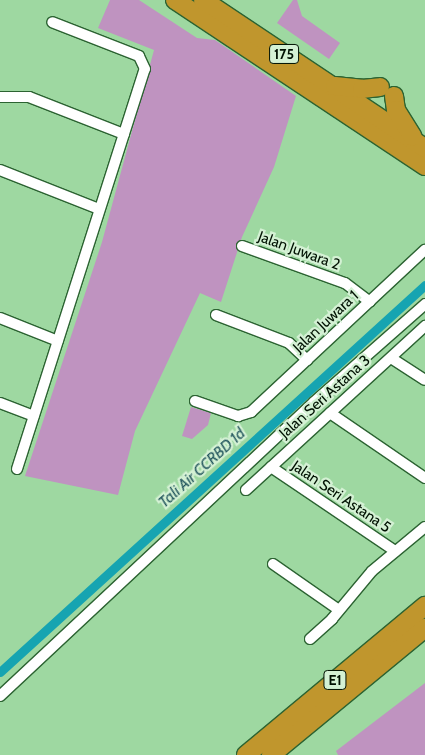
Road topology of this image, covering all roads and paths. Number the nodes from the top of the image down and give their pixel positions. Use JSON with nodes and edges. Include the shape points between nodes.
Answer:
{"nodes":[{"id":1,"x":175,"y":0,"type":"edge"},
{"id":2,"x":203,"y":0,"type":"edge"},
{"id":3,"x":52,"y":22,"type":"dead end"},
{"id":4,"x":329,"y":85,"type":"junction"},
{"id":5,"x":4,"y":98,"type":"edge"},
{"id":6,"x":368,"y":119,"type":"junction"},
{"id":7,"x":124,"y":134,"type":"junction"},
{"id":8,"x":420,"y":144,"type":"edge"},
{"id":9,"x":425,"y":166,"type":"edge"},
{"id":10,"x":0,"y":170,"type":"edge"},
{"id":11,"x":99,"y":209,"type":"junction"},
{"id":12,"x":242,"y":246,"type":"dead end"},
{"id":13,"x":425,"y":250,"type":"edge"},
{"id":14,"x":370,"y":302,"type":"junction"},
{"id":15,"x":425,"y":304,"type":"edge"},
{"id":16,"x":216,"y":315,"type":"dead end"},
{"id":17,"x":0,"y":318,"type":"edge"},
{"id":18,"x":425,"y":326,"type":"edge"},
{"id":19,"x":58,"y":341,"type":"junction"},
{"id":20,"x":391,"y":358,"type":"junction"},
{"id":21,"x":307,"y":360,"type":"junction"},
{"id":22,"x":425,"y":380,"type":"edge"},
{"id":23,"x":195,"y":401,"type":"dead end"},
{"id":24,"x":0,"y":403,"type":"edge"},
{"id":25,"x":330,"y":414,"type":"junction"},
{"id":26,"x":34,"y":416,"type":"junction"},
{"id":27,"x":271,"y":468,"type":"junction"},
{"id":28,"x":17,"y":470,"type":"dead end"},
{"id":29,"x":425,"y":478,"type":"edge"},
{"id":30,"x":246,"y":490,"type":"dead end"},
{"id":31,"x":425,"y":527,"type":"edge"},
{"id":32,"x":395,"y":551,"type":"junction"},
{"id":33,"x":273,"y":564,"type":"dead end"},
{"id":34,"x":425,"y":606,"type":"edge"},
{"id":35,"x":339,"y":610,"type":"junction"},
{"id":36,"x":425,"y":628,"type":"edge"},
{"id":37,"x":310,"y":639,"type":"dead end"},
{"id":38,"x":0,"y":696,"type":"edge"},
{"id":39,"x":246,"y":755,"type":"edge"},
{"id":40,"x":271,"y":755,"type":"edge"}],
"edges":[{"from":1,"to":6,"type":"highway","number":"175"},
{"from":2,"to":4,"type":"highway","number":"175"},
{"from":3,"to":7,"type":"street","via":[[144,60],[145,69]]},
{"from":4,"to":6,"type":"highway","number":"175"},
{"from":4,"to":8,"type":"highway","via":[[387,91],[399,116]]},
{"from":5,"to":7,"type":"street","via":[[29,97]]},
{"from":6,"to":8,"type":"highway","number":"175"},
{"from":6,"to":9,"type":"highway","number":"175"},
{"from":7,"to":11,"type":"street"},
{"from":10,"to":11,"type":"street"},
{"from":11,"to":19,"type":"street"},
{"from":12,"to":14,"type":"street","name":"Jalan Juwara 2","via":[[345,284]]},
{"from":13,"to":14,"type":"street","name":"Jalan Juwara 1"},
{"from":14,"to":21,"type":"street","name":"Jalan Juwara 1"},
{"from":15,"to":38,"type":"street","via":[[314,402]]},
{"from":16,"to":21,"type":"street","via":[[285,341]]},
{"from":17,"to":19,"type":"street"},
{"from":18,"to":20,"type":"street","name":"Jalan Seri Astana 3"},
{"from":19,"to":26,"type":"street"},
{"from":20,"to":22,"type":"street"},
{"from":20,"to":25,"type":"street","name":"Jalan Seri Astana 3"},
{"from":21,"to":23,"type":"street","name":"Jalan Juwara 1","via":[[246,415],[224,412]]},
{"from":24,"to":26,"type":"street"},
{"from":25,"to":27,"type":"street","name":"Jalan Seri Astana 3"},
{"from":25,"to":29,"type":"street"},
{"from":26,"to":28,"type":"street"},
{"from":27,"to":30,"type":"street","name":"Jalan Seri Astana 3"},
{"from":27,"to":32,"type":"street","name":"Jalan Seri Astana 5"},
{"from":31,"to":32,"type":"street"},
{"from":32,"to":35,"type":"street","via":[[365,578]]},
{"from":33,"to":35,"type":"street"},
{"from":34,"to":39,"type":"highway","number":"E1"},
{"from":35,"to":37,"type":"street"},
{"from":36,"to":40,"type":"highway","number":"E1"}]}
